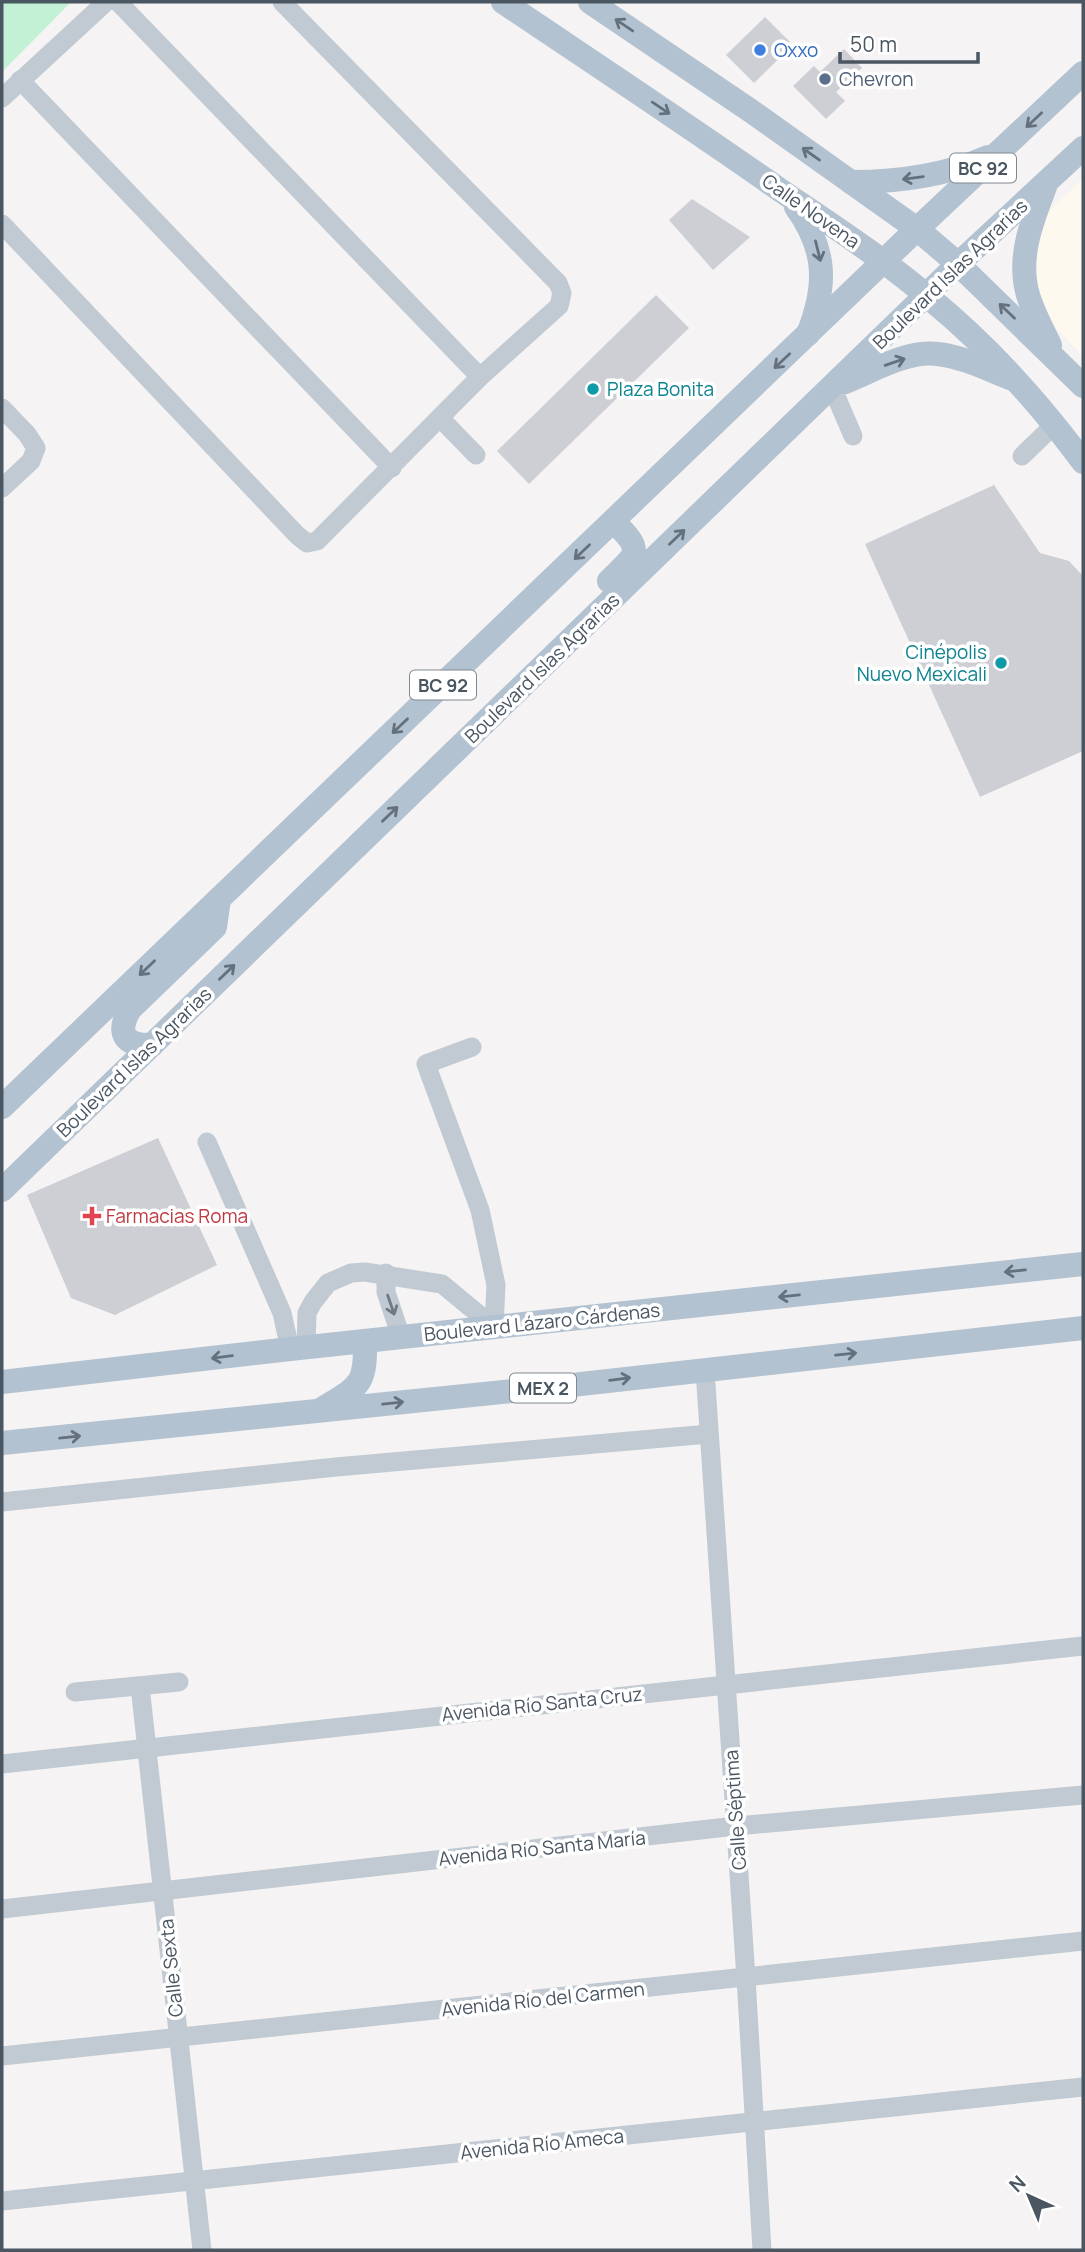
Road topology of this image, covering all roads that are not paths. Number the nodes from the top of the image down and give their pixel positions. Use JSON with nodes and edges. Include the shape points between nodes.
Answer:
{"nodes":[{"id":1,"x":282,"y":2,"type":"edge"},
{"id":2,"x":503,"y":2,"type":"edge"},
{"id":3,"x":590,"y":2,"type":"edge"},
{"id":4,"x":105,"y":3,"type":"edge"},
{"id":5,"x":1083,"y":73,"type":"edge"},
{"id":6,"x":20,"y":80,"type":"junction"},
{"id":7,"x":2,"y":98,"type":"edge"},
{"id":8,"x":1083,"y":148,"type":"edge"},
{"id":9,"x":1001,"y":151,"type":"junction"},
{"id":10,"x":1049,"y":180,"type":"junction"},
{"id":11,"x":851,"y":182,"type":"junction"},
{"id":12,"x":785,"y":193,"type":"junction"},
{"id":13,"x":2,"y":224,"type":"edge"},
{"id":14,"x":917,"y":229,"type":"junction"},
{"id":15,"x":885,"y":263,"type":"junction"},
{"id":16,"x":958,"y":264,"type":"junction"},
{"id":17,"x":927,"y":296,"type":"junction"},
{"id":18,"x":807,"y":337,"type":"junction"},
{"id":19,"x":1056,"y":359,"type":"junction"},
{"id":20,"x":480,"y":377,"type":"junction"},
{"id":21,"x":1016,"y":381,"type":"junction"},
{"id":22,"x":1082,"y":381,"type":"edge"},
{"id":23,"x":832,"y":387,"type":"junction"},
{"id":24,"x":2,"y":408,"type":"edge"},
{"id":25,"x":440,"y":418,"type":"junction"},
{"id":26,"x":1054,"y":425,"type":"junction"},
{"id":27,"x":853,"y":436,"type":"dead end"},
{"id":28,"x":476,"y":455,"type":"dead end"},
{"id":29,"x":1022,"y":456,"type":"dead end"},
{"id":30,"x":1083,"y":462,"type":"edge"},
{"id":31,"x":391,"y":468,"type":"junction"},
{"id":32,"x":2,"y":488,"type":"edge"},
{"id":33,"x":614,"y":522,"type":"junction"},
{"id":34,"x":569,"y":642,"type":"junction"},
{"id":35,"x":219,"y":899,"type":"junction"},
{"id":36,"x":152,"y":1045,"type":"junction"},
{"id":37,"x":472,"y":1047,"type":"dead end"},
{"id":38,"x":2,"y":1107,"type":"edge"},
{"id":39,"x":207,"y":1142,"type":"dead end"},
{"id":40,"x":2,"y":1190,"type":"edge"},
{"id":41,"x":1083,"y":1264,"type":"edge"},
{"id":42,"x":386,"y":1273,"type":"junction"},
{"id":43,"x":494,"y":1327,"type":"junction"},
{"id":44,"x":1083,"y":1328,"type":"edge"},
{"id":45,"x":401,"y":1337,"type":"junction"},
{"id":46,"x":365,"y":1341,"type":"junction"},
{"id":47,"x":298,"y":1348,"type":"junction"},
{"id":48,"x":705,"y":1370,"type":"junction"},
{"id":49,"x":2,"y":1382,"type":"edge"},
{"id":50,"x":318,"y":1411,"type":"junction"},
{"id":51,"x":709,"y":1434,"type":"junction"},
{"id":52,"x":2,"y":1443,"type":"edge"},
{"id":53,"x":2,"y":1502,"type":"edge"},
{"id":54,"x":1083,"y":1646,"type":"edge"},
{"id":55,"x":179,"y":1682,"type":"dead end"},
{"id":56,"x":727,"y":1684,"type":"junction"},
{"id":57,"x":140,"y":1686,"type":"junction"},
{"id":58,"x":75,"y":1692,"type":"dead end"},
{"id":59,"x":147,"y":1747,"type":"junction"},
{"id":60,"x":2,"y":1764,"type":"edge"},
{"id":61,"x":1083,"y":1795,"type":"edge"},
{"id":62,"x":736,"y":1826,"type":"junction"},
{"id":63,"x":162,"y":1891,"type":"junction"},
{"id":64,"x":2,"y":1909,"type":"edge"},
{"id":65,"x":1083,"y":1941,"type":"edge"},
{"id":66,"x":746,"y":1978,"type":"junction"},
{"id":67,"x":178,"y":2036,"type":"junction"},
{"id":68,"x":2,"y":2056,"type":"edge"},
{"id":69,"x":1083,"y":2087,"type":"edge"},
{"id":70,"x":755,"y":2121,"type":"junction"},
{"id":71,"x":194,"y":2181,"type":"junction"},
{"id":72,"x":2,"y":2201,"type":"edge"},
{"id":73,"x":202,"y":2250,"type":"edge"},
{"id":74,"x":762,"y":2250,"type":"edge"}],
"edges":[{"from":1,"to":20,"type":"street","via":[[558,282],[562,293],[559,306]]},
{"from":2,"to":12,"type":"main road","name":"Calle Novena","one_way":true},
{"from":11,"to":3,"type":"main road","one_way":true},
{"from":4,"to":6,"type":"street"},
{"from":4,"to":20,"type":"street"},
{"from":5,"to":9,"type":"main road","number":"BC 92","one_way":true},
{"from":6,"to":7,"type":"street"},
{"from":6,"to":31,"type":"street"},
{"from":8,"to":10,"type":"main road","name":"Boulevard Islas Agrarias","number":"BC 92"},
{"from":9,"to":11,"type":"main road","one_way":true,"via":[[928,176]]},
{"from":9,"to":14,"type":"main road","number":"BC 92"},
{"from":10,"to":16,"type":"main road","name":"Boulevard Islas Agrarias","number":"BC 92"},
{"from":10,"to":19,"type":"main road","via":[[1032,221],[1024,267],[1030,300]]},
{"from":11,"to":14,"type":"main road"},
{"from":12,"to":15,"type":"main road","name":"Calle Novena"},
{"from":12,"to":18,"type":"main road","one_way":true,"via":[[808,224],[821,261],[820,300]]},
{"from":13,"to":31,"type":"street","via":[[307,543],[317,541]]},
{"from":14,"to":15,"type":"main road","number":"BC 92"},
{"from":14,"to":16,"type":"main road"},
{"from":15,"to":17,"type":"main road","name":"Calle Novena"},
{"from":15,"to":18,"type":"main road","number":"BC 92"},
{"from":16,"to":17,"type":"main road","name":"Boulevard Islas Agrarias","number":"BC 92"},
{"from":19,"to":16,"type":"main road","one_way":true},
{"from":17,"to":21,"type":"main road","name":"Calle Novena"},
{"from":17,"to":23,"type":"main road","name":"Boulevard Islas Agrarias","number":"BC 92"},
{"from":18,"to":33,"type":"main road","number":"BC 92","one_way":true},
{"from":19,"to":22,"type":"main road"},
{"from":20,"to":25,"type":"street"},
{"from":23,"to":21,"type":"main road","one_way":true,"via":[[892,363],[936,354]]},
{"from":21,"to":26,"type":"main road","name":"Calle Novena"},
{"from":23,"to":27,"type":"street"},
{"from":34,"to":23,"type":"main road","name":"Boulevard Islas Agrarias","number":"BC 92","one_way":true},
{"from":24,"to":32,"type":"street","via":[[36,448],[31,461]]},
{"from":25,"to":28,"type":"street"},
{"from":25,"to":31,"type":"street"},
{"from":26,"to":29,"type":"street"},
{"from":26,"to":30,"type":"main road","name":"Calle Novena"},
{"from":33,"to":34,"type":"main road","via":[[633,541],[634,552],[585,605]]},
{"from":33,"to":35,"type":"main road","number":"BC 92","one_way":true},
{"from":36,"to":34,"type":"main road","name":"Boulevard Islas Agrarias","number":"BC 92","one_way":true},
{"from":35,"to":36,"type":"main road","via":[[215,927],[122,1022],[129,1042]]},
{"from":35,"to":38,"type":"main road","number":"BC 92","one_way":true},
{"from":36,"to":40,"type":"main road","name":"Boulevard Islas Agrarias","number":"BC 92"},
{"from":37,"to":43,"type":"street","via":[[426,1064],[480,1210],[496,1285]]},
{"from":39,"to":47,"type":"street"},
{"from":41,"to":43,"type":"main road","name":"Boulevard Lázaro Cárdenas","one_way":true},
{"from":42,"to":43,"type":"street","via":[[442,1284]]},
{"from":42,"to":45,"type":"street","one_way":true,"via":[[386,1292]]},
{"from":42,"to":47,"type":"street","via":[[351,1273],[328,1283],[307,1312]]},
{"from":43,"to":45,"type":"main road","name":"Boulevard Lázaro Cárdenas"},
{"from":48,"to":44,"type":"main road","number":"MEX 2","one_way":true},
{"from":45,"to":46,"type":"main road","name":"Boulevard Lázaro Cárdenas"},
{"from":46,"to":47,"type":"main road","name":"Boulevard Lázaro Cárdenas"},
{"from":46,"to":50,"type":"main road","via":[[363,1377]]},
{"from":47,"to":49,"type":"main road","name":"Boulevard Lázaro Cárdenas","one_way":true},
{"from":50,"to":48,"type":"main road","number":"MEX 2","one_way":true},
{"from":48,"to":51,"type":"street","name":"Calle Séptima"},
{"from":52,"to":50,"type":"main road","number":"MEX 2","one_way":true},
{"from":51,"to":53,"type":"street"},
{"from":51,"to":56,"type":"street","name":"Calle Séptima"},
{"from":54,"to":56,"type":"street","name":"Avenida Río Santa Cruz"},
{"from":55,"to":57,"type":"street"},
{"from":56,"to":59,"type":"street","name":"Avenida Río Santa Cruz"},
{"from":56,"to":62,"type":"street","name":"Calle Séptima"},
{"from":57,"to":58,"type":"street"},
{"from":57,"to":59,"type":"street","name":"Calle Sexta"},
{"from":59,"to":60,"type":"street","name":"Avenida Río Santa Cruz"},
{"from":59,"to":63,"type":"street","name":"Calle Sexta"},
{"from":61,"to":62,"type":"street","name":"Avenida Río Santa María"},
{"from":62,"to":63,"type":"street","name":"Avenida Río Santa María"},
{"from":62,"to":66,"type":"street","name":"Calle Séptima"},
{"from":63,"to":64,"type":"street","name":"Avenida Río Santa María"},
{"from":63,"to":67,"type":"street","name":"Calle Sexta"},
{"from":65,"to":66,"type":"street","name":"Avenida Río del Carmen"},
{"from":66,"to":67,"type":"street","name":"Avenida Río del Carmen"},
{"from":66,"to":70,"type":"street","name":"Calle Séptima"},
{"from":67,"to":68,"type":"street","name":"Avenida Río del Carmen"},
{"from":67,"to":71,"type":"street","name":"Calle Sexta"},
{"from":69,"to":70,"type":"street","name":"Avenida Río Ameca"},
{"from":70,"to":71,"type":"street","name":"Avenida Río Ameca"},
{"from":70,"to":74,"type":"street","name":"Calle Séptima"},
{"from":71,"to":72,"type":"street","name":"Avenida Río Ameca"},
{"from":71,"to":73,"type":"street","name":"Calle Sexta"}]}
